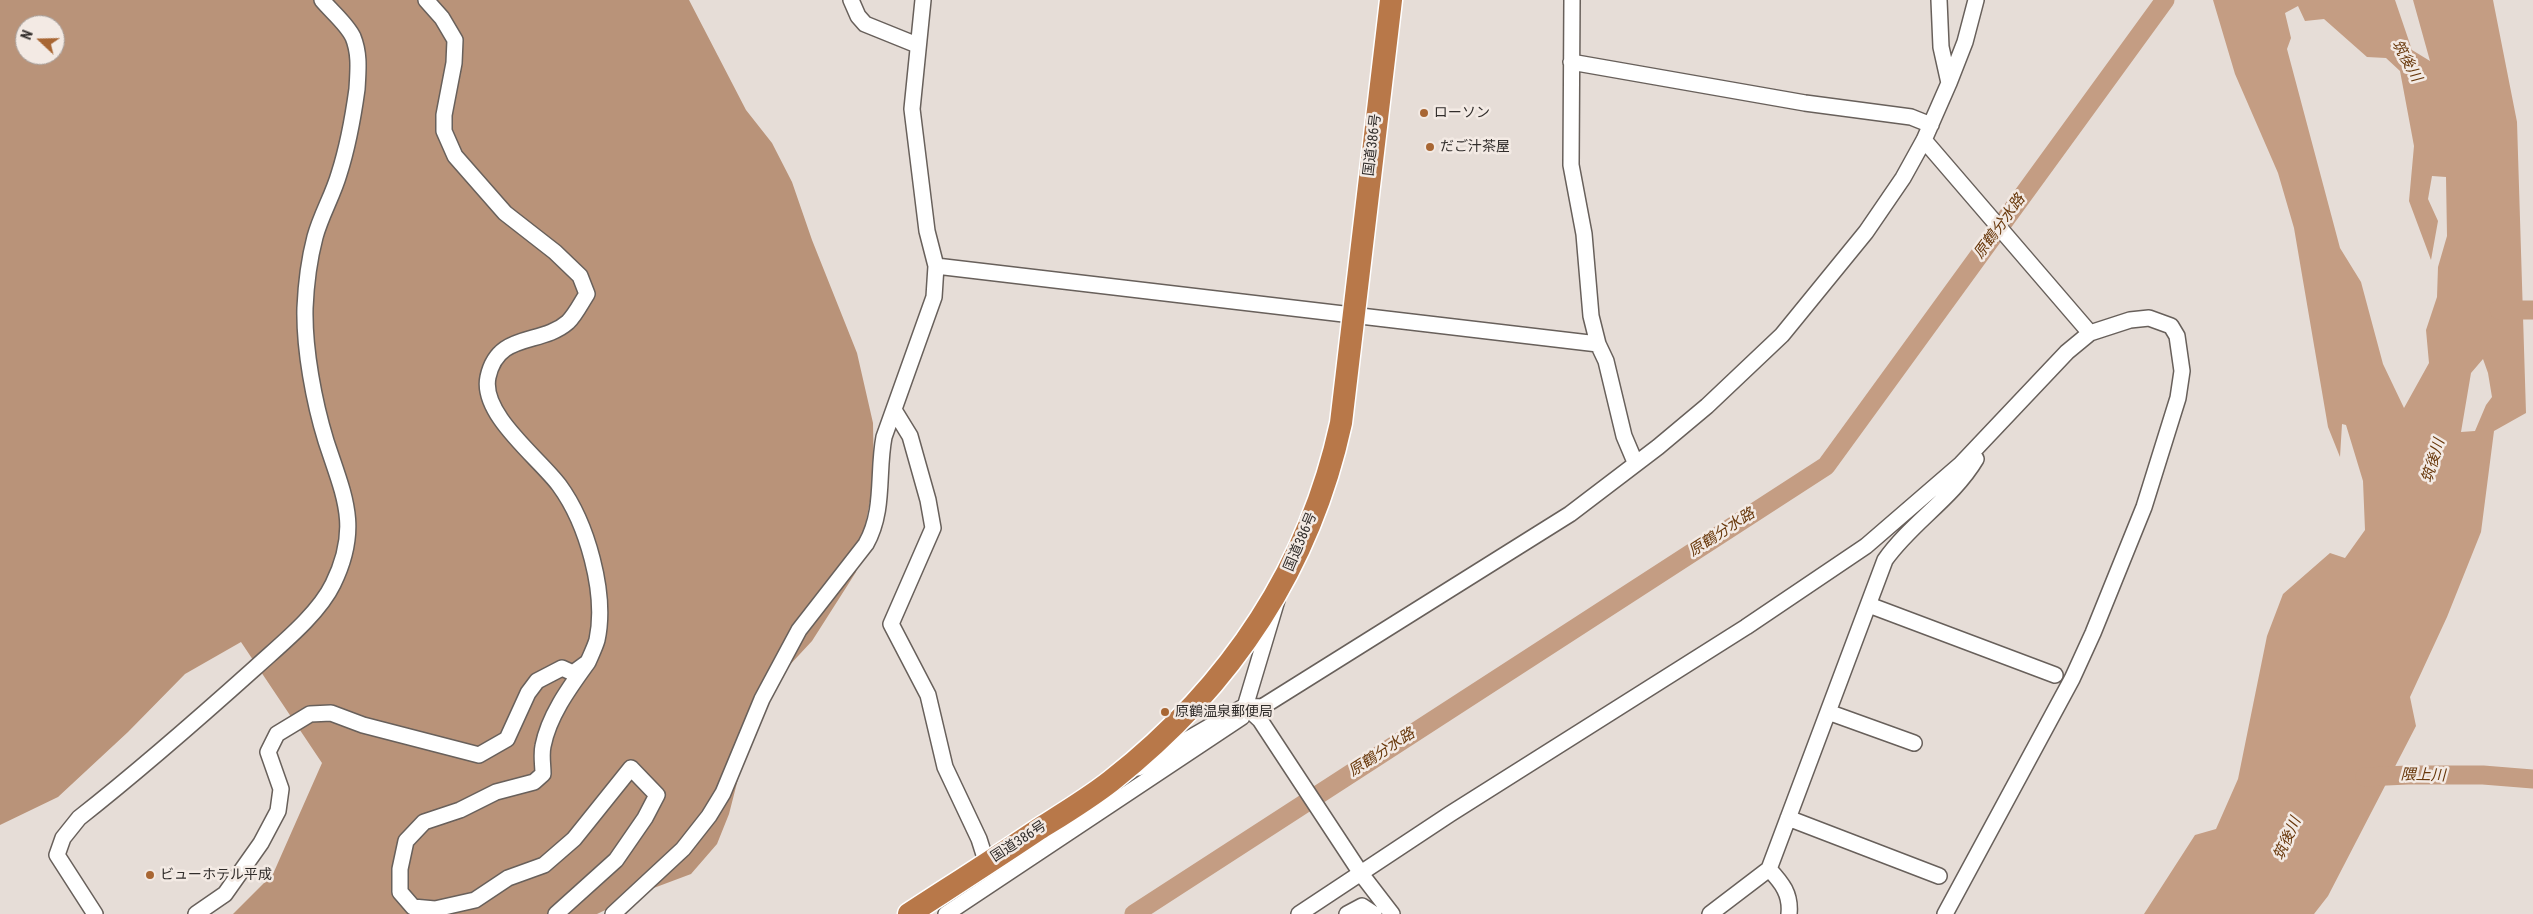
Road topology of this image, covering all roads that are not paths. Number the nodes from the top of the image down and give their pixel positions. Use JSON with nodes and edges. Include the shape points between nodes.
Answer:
{"nodes":[{"id":1,"x":322,"y":0,"type":"edge"},
{"id":2,"x":426,"y":0,"type":"edge"},
{"id":3,"x":851,"y":0,"type":"edge"},
{"id":4,"x":923,"y":0,"type":"edge"},
{"id":5,"x":1391,"y":0,"type":"edge"},
{"id":6,"x":1572,"y":0,"type":"edge"},
{"id":7,"x":1938,"y":0,"type":"edge"},
{"id":8,"x":1976,"y":0,"type":"edge"},
{"id":9,"x":917,"y":45,"type":"junction"},
{"id":10,"x":1571,"y":62,"type":"junction"},
{"id":11,"x":1949,"y":83,"type":"junction"},
{"id":12,"x":1931,"y":125,"type":"junction"},
{"id":13,"x":1927,"y":143,"type":"junction"},
{"id":14,"x":936,"y":266,"type":"junction"},
{"id":15,"x":1354,"y":316,"type":"junction"},
{"id":16,"x":2087,"y":330,"type":"junction"},
{"id":17,"x":1598,"y":344,"type":"junction"},
{"id":18,"x":894,"y":410,"type":"junction"},
{"id":19,"x":1989,"y":436,"type":"junction"},
{"id":20,"x":1635,"y":462,"type":"junction"},
{"id":21,"x":1279,"y":590,"type":"junction"},
{"id":22,"x":1869,"y":605,"type":"junction"},
{"id":23,"x":588,"y":662,"type":"junction"},
{"id":24,"x":2055,"y":675,"type":"dead end"},
{"id":25,"x":1245,"y":706,"type":"junction"},
{"id":26,"x":1828,"y":712,"type":"junction"},
{"id":27,"x":1914,"y":743,"type":"dead end"},
{"id":28,"x":1110,"y":782,"type":"junction"},
{"id":29,"x":1788,"y":818,"type":"junction"},
{"id":30,"x":986,"y":864,"type":"junction"},
{"id":31,"x":1769,"y":869,"type":"junction"},
{"id":32,"x":1359,"y":870,"type":"junction"},
{"id":33,"x":1939,"y":876,"type":"dead end"},
{"id":34,"x":95,"y":914,"type":"edge"},
{"id":35,"x":196,"y":914,"type":"edge"},
{"id":36,"x":556,"y":914,"type":"edge"},
{"id":37,"x":613,"y":914,"type":"edge"},
{"id":38,"x":909,"y":914,"type":"edge"},
{"id":39,"x":946,"y":914,"type":"edge"},
{"id":40,"x":1299,"y":914,"type":"edge"},
{"id":41,"x":1347,"y":914,"type":"edge"},
{"id":42,"x":1374,"y":914,"type":"edge"},
{"id":43,"x":1392,"y":914,"type":"edge"},
{"id":44,"x":1710,"y":914,"type":"edge"},
{"id":45,"x":1789,"y":914,"type":"edge"},
{"id":46,"x":1945,"y":914,"type":"edge"}],
"edges":[{"from":1,"to":34,"type":"street","via":[[353,36],[359,63],[353,122],[339,174],[315,236],[307,274],[305,310],[312,379],[346,504],[349,526],[346,550],[332,585],[316,608],[285,640],[68,831],[58,855]]},
{"from":2,"to":23,"type":"street","via":[[455,40],[444,131],[455,156],[505,213],[580,276],[587,294],[567,322],[552,331],[509,345],[498,354],[488,377],[488,392],[509,429],[558,485],[588,541],[598,609],[597,640]]},
{"from":3,"to":9,"type":"street","via":[[865,24]]},
{"from":4,"to":9,"type":"street"},
{"from":5,"to":15,"type":"highway","name":"国道386号"},
{"from":6,"to":10,"type":"street"},
{"from":7,"to":11,"type":"street","via":[[1941,47]]},
{"from":8,"to":11,"type":"street","via":[[1965,42]]},
{"from":9,"to":14,"type":"street","via":[[912,109],[927,231]]},
{"from":10,"to":12,"type":"street","via":[[1911,118]]},
{"from":10,"to":17,"type":"street","via":[[1571,165],[1584,234],[1591,316]]},
{"from":11,"to":12,"type":"street"},
{"from":12,"to":13,"type":"street"},
{"from":13,"to":16,"type":"street"},
{"from":13,"to":20,"type":"street","via":[[1866,232],[1782,335],[1707,406]]},
{"from":14,"to":15,"type":"street"},
{"from":14,"to":18,"type":"street","via":[[934,297]]},
{"from":15,"to":17,"type":"street"},
{"from":15,"to":21,"type":"highway","name":"国道386号","via":[[1335,450],[1307,532]]},
{"from":16,"to":19,"type":"street"},
{"from":16,"to":46,"type":"street","via":[[2149,318],[2171,326],[2177,336],[2182,371],[2178,398],[2144,507],[2094,633]]},
{"from":17,"to":20,"type":"street","via":[[1606,361],[1624,436]]},
{"from":18,"to":30,"type":"street","via":[[910,436],[933,528],[891,624],[928,695],[945,767],[979,839]]},
{"from":18,"to":37,"type":"street","via":[[881,453],[880,502],[874,531],[799,630],[762,699],[723,793],[709,816],[682,849]]},
{"from":19,"to":22,"type":"street","via":[[1958,483],[1885,560]]},
{"from":19,"to":32,"type":"street","via":[[1925,497],[1866,546],[1746,627]]},
{"from":20,"to":25,"type":"street","via":[[1570,514],[1262,707]]},
{"from":21,"to":25,"type":"street","via":[[1272,623]]},
{"from":21,"to":28,"type":"highway","name":"国道386号","via":[[1215,682],[1171,728]]},
{"from":22,"to":24,"type":"street"},
{"from":22,"to":26,"type":"street"},
{"from":23,"to":35,"type":"street","via":[[573,673],[562,668],[537,681],[507,739],[479,755],[363,725],[332,713],[310,714],[277,734],[268,752],[282,789],[278,811],[261,843],[225,894]]},
{"from":23,"to":36,"type":"street","via":[[568,689],[549,726],[543,748],[543,774],[534,782],[496,792],[460,810],[424,822],[406,841],[400,869],[400,892],[413,907],[435,909],[475,900],[508,878],[544,865],[574,838],[631,768],[657,795],[616,860]]},
{"from":25,"to":28,"type":"street"},
{"from":25,"to":32,"type":"street","via":[[1260,720]]},
{"from":25,"to":39,"type":"street","via":[[1242,717]]},
{"from":26,"to":27,"type":"street"},
{"from":26,"to":29,"type":"street"},
{"from":28,"to":30,"type":"highway","name":"国道386号"},
{"from":29,"to":31,"type":"street"},
{"from":29,"to":33,"type":"street"},
{"from":30,"to":38,"type":"highway","name":"国道386号"},
{"from":31,"to":44,"type":"street"},
{"from":31,"to":45,"type":"street","via":[[1785,886],[1790,903]]},
{"from":32,"to":40,"type":"street"},
{"from":32,"to":43,"type":"street"},
{"from":41,"to":42,"type":"street","via":[[1362,906]]}]}
